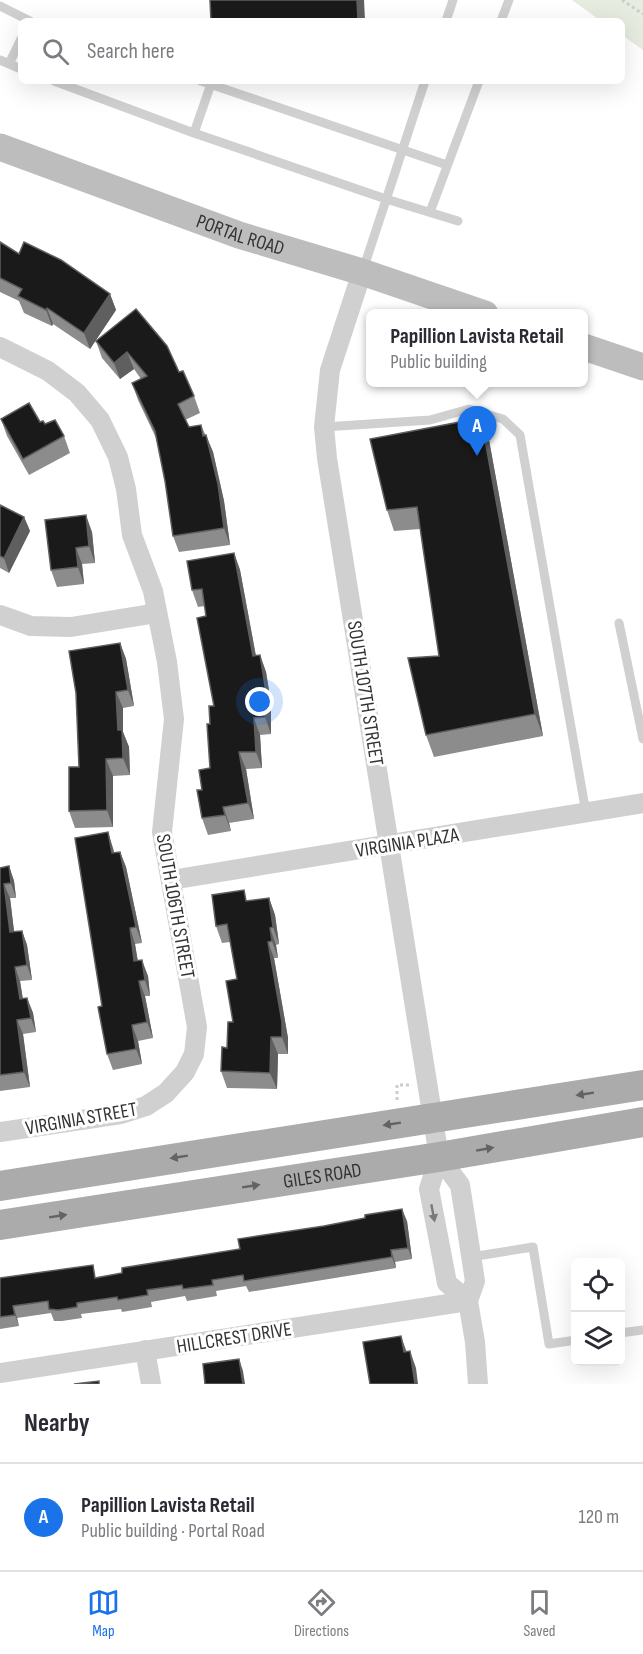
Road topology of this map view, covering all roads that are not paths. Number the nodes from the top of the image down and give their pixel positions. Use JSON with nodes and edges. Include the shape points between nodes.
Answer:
{"nodes":[{"id":1,"x":453,"y":0,"type":"edge"},
{"id":2,"x":509,"y":0,"type":"edge"},
{"id":3,"x":0,"y":6,"type":"edge"},
{"id":4,"x":23,"y":18,"type":"edge"},
{"id":5,"x":447,"y":18,"type":"edge"},
{"id":6,"x":502,"y":18,"type":"edge"},
{"id":7,"x":18,"y":43,"type":"edge"},
{"id":8,"x":5,"y":62,"type":"edge"},
{"id":9,"x":62,"y":84,"type":"edge"},
{"id":10,"x":211,"y":84,"type":"joint"},
{"id":11,"x":425,"y":84,"type":"edge"},
{"id":12,"x":478,"y":84,"type":"edge"},
{"id":13,"x":194,"y":133,"type":"junction"},
{"id":14,"x":0,"y":147,"type":"edge"},
{"id":15,"x":402,"y":150,"type":"junction"},
{"id":16,"x":447,"y":165,"type":"junction"},
{"id":17,"x":386,"y":199,"type":"junction"},
{"id":18,"x":429,"y":212,"type":"junction"},
{"id":19,"x":458,"y":221,"type":"dead end"},
{"id":20,"x":362,"y":272,"type":"junction"},
{"id":21,"x":470,"y":309,"type":"edge"},
{"id":22,"x":0,"y":347,"type":"edge"},
{"id":23,"x":588,"y":348,"type":"edge"},
{"id":24,"x":643,"y":367,"type":"edge"},
{"id":25,"x":324,"y":427,"type":"junction"},
{"id":26,"x":157,"y":613,"type":"junction"},
{"id":27,"x":0,"y":615,"type":"edge"},
{"id":28,"x":619,"y":623,"type":"dead end"},
{"id":29,"x":643,"y":739,"type":"edge"},
{"id":30,"x":643,"y":803,"type":"edge"},
{"id":31,"x":586,"y":813,"type":"junction"},
{"id":32,"x":390,"y":844,"type":"junction"},
{"id":33,"x":171,"y":880,"type":"junction"},
{"id":34,"x":185,"y":1072,"type":"joint"},
{"id":35,"x":643,"y":1085,"type":"edge"},
{"id":36,"x":433,"y":1117,"type":"junction"},
{"id":37,"x":643,"y":1122,"type":"edge"},
{"id":38,"x":0,"y":1132,"type":"edge"},
{"id":39,"x":439,"y":1157,"type":"junction"},
{"id":40,"x":0,"y":1186,"type":"edge"},
{"id":41,"x":0,"y":1225,"type":"edge"},
{"id":42,"x":471,"y":1257,"type":"junction"},
{"id":43,"x":468,"y":1301,"type":"junction"},
{"id":44,"x":643,"y":1330,"type":"edge"},
{"id":45,"x":625,"y":1332,"type":"edge"},
{"id":46,"x":571,"y":1341,"type":"edge"},
{"id":47,"x":145,"y":1350,"type":"junction"},
{"id":48,"x":0,"y":1373,"type":"edge"},
{"id":49,"x":151,"y":1384,"type":"edge"},
{"id":50,"x":478,"y":1384,"type":"edge"}],
"edges":[{"from":1,"to":5,"type":"lane"},
{"from":2,"to":6,"type":"lane"},
{"from":3,"to":4,"type":"lane"},
{"from":7,"to":8,"type":"lane"},
{"from":9,"to":13,"type":"lane"},
{"from":10,"to":13,"type":"lane"},
{"from":10,"to":15,"type":"lane"},
{"from":11,"to":15,"type":"lane"},
{"from":12,"to":16,"type":"lane"},
{"from":13,"to":17,"type":"lane"},
{"from":14,"to":20,"type":"main road","name":"PORTAL ROAD","via":[[239,235]]},
{"from":15,"to":16,"type":"lane"},
{"from":15,"to":17,"type":"lane"},
{"from":16,"to":18,"type":"lane"},
{"from":17,"to":18,"type":"lane"},
{"from":17,"to":20,"type":"lane"},
{"from":18,"to":19,"type":"lane"},
{"from":20,"to":21,"type":"main road","name":"PORTAL ROAD"},
{"from":20,"to":25,"type":"street","name":"SOUTH 107TH STREET","via":[[330,370]]},
{"from":22,"to":26,"type":"street","name":"SOUTH 106TH STREET","via":[[48,371],[77,393],[100,420],[118,457],[132,536]]},
{"from":23,"to":24,"type":"main road"},
{"from":25,"to":31,"type":"lane","via":[[430,420],[469,409],[503,419],[520,435]]},
{"from":25,"to":32,"type":"street","name":"SOUTH 107TH STREET"},
{"from":26,"to":27,"type":"street","via":[[71,627],[31,626]]},
{"from":26,"to":33,"type":"street","name":"SOUTH 106TH STREET","via":[[174,719],[162,832]]},
{"from":28,"to":29,"type":"lane"},
{"from":30,"to":31,"type":"street","name":"VIRGINIA PLAZA"},
{"from":31,"to":32,"type":"street","name":"VIRGINIA PLAZA"},
{"from":32,"to":33,"type":"street","name":"VIRGINIA PLAZA"},
{"from":32,"to":36,"type":"street","name":"SOUTH 107TH STREET"},
{"from":33,"to":34,"type":"street","name":"SOUTH 106TH STREET","via":[[197,1027],[194,1054]]},
{"from":34,"to":38,"type":"street","name":"VIRGINIA STREET","via":[[166,1093],[146,1106],[121,1114]]},
{"from":35,"to":36,"type":"main road","name":"GILES ROAD","one_way":true},
{"from":36,"to":39,"type":"street","name":"SOUTH 107TH STREET"},
{"from":36,"to":40,"type":"main road","name":"GILES ROAD","one_way":true},
{"from":39,"to":37,"type":"main road","name":"GILES ROAD","one_way":true},
{"from":41,"to":39,"type":"main road","name":"GILES ROAD","one_way":true},
{"from":39,"to":42,"type":"street","via":[[460,1185]]},
{"from":39,"to":43,"type":"street","one_way":true,"via":[[429,1189],[447,1283]]},
{"from":42,"to":43,"type":"street","via":[[475,1281]]},
{"from":42,"to":46,"type":"lane","via":[[533,1247],[549,1344]]},
{"from":43,"to":47,"type":"street","name":"HILLCREST DRIVE"},
{"from":43,"to":50,"type":"street"},
{"from":44,"to":45,"type":"lane"},
{"from":47,"to":48,"type":"street","name":"HILLCREST DRIVE"},
{"from":47,"to":49,"type":"street"}]}
